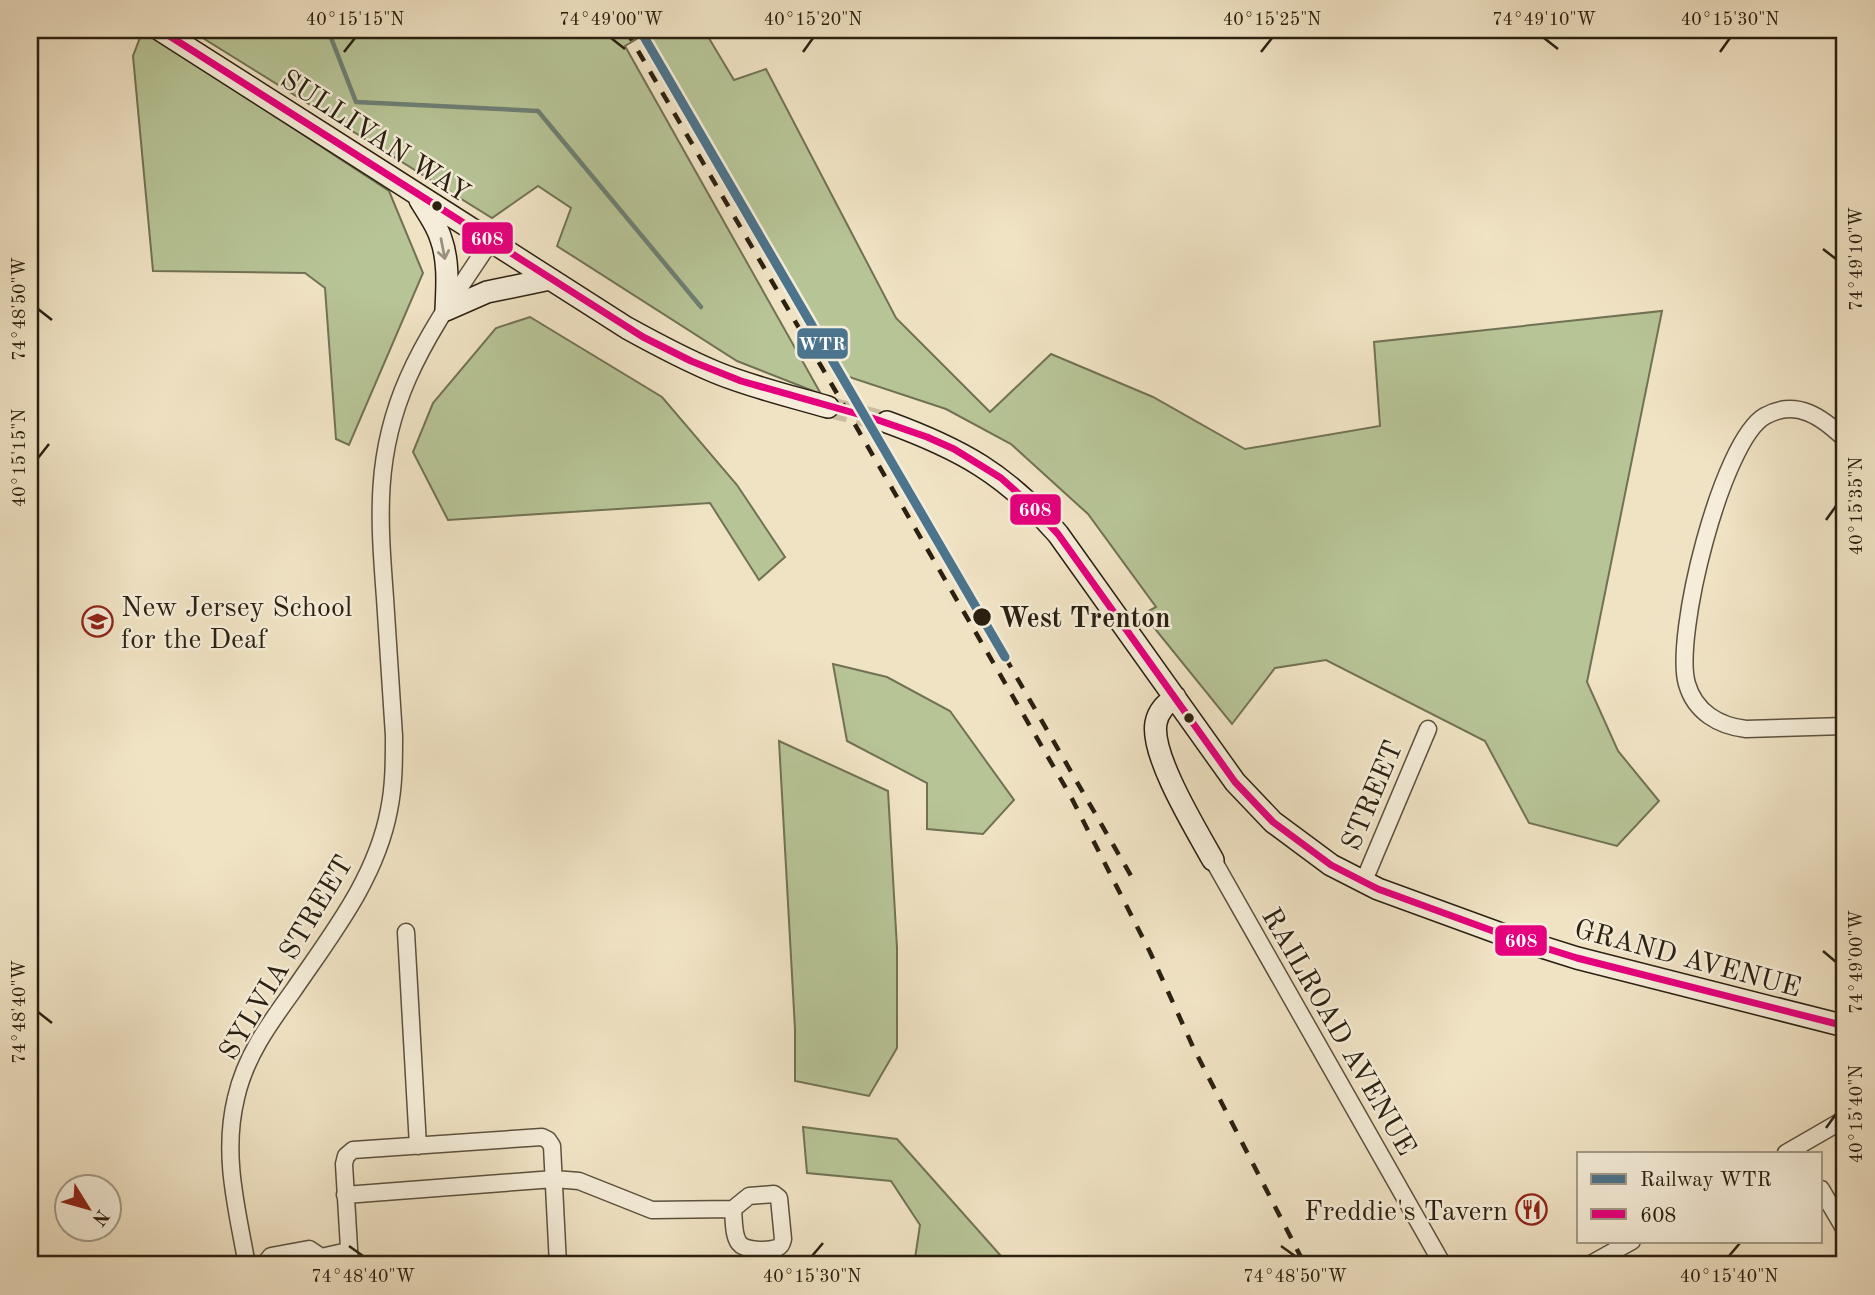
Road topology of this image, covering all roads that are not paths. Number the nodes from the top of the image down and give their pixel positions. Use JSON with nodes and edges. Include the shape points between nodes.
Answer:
{"nodes":[{"id":1,"x":160,"y":30,"type":"edge"},
{"id":2,"x":416,"y":195,"type":"junction"},
{"id":3,"x":490,"y":242,"type":"junction"},
{"id":4,"x":550,"y":279,"type":"junction"},
{"id":5,"x":446,"y":310,"type":"junction"},
{"id":6,"x":828,"y":407,"type":"tunnel mouth"},
{"id":7,"x":887,"y":422,"type":"tunnel mouth"},
{"id":8,"x":1845,"y":439,"type":"edge"},
{"id":9,"x":1175,"y":697,"type":"junction"},
{"id":10,"x":1845,"y":726,"type":"edge"},
{"id":11,"x":1427,"y":729,"type":"dead end"},
{"id":12,"x":1213,"y":860,"type":"joint"},
{"id":13,"x":1363,"y":883,"type":"junction"},
{"id":14,"x":406,"y":932,"type":"dead end"},
{"id":15,"x":1845,"y":1026,"type":"edge"},
{"id":16,"x":1845,"y":1119,"type":"edge"},
{"id":17,"x":418,"y":1146,"type":"junction"},
{"id":18,"x":1793,"y":1151,"type":"edge"},
{"id":19,"x":554,"y":1179,"type":"junction"},
{"id":20,"x":1822,"y":1191,"type":"edge"},
{"id":21,"x":345,"y":1195,"type":"junction"},
{"id":22,"x":733,"y":1209,"type":"dead end"},
{"id":23,"x":1845,"y":1230,"type":"edge"},
{"id":24,"x":1630,"y":1242,"type":"edge"},
{"id":25,"x":349,"y":1258,"type":"edge"},
{"id":26,"x":316,"y":1261,"type":"edge"},
{"id":27,"x":247,"y":1265,"type":"edge"},
{"id":28,"x":264,"y":1265,"type":"edge"},
{"id":29,"x":558,"y":1265,"type":"edge"},
{"id":30,"x":1443,"y":1265,"type":"edge"},
{"id":31,"x":1589,"y":1265,"type":"edge"}],
"edges":[{"from":1,"to":2,"type":"main road","name":"SULLIVAN WAY"},
{"from":2,"to":3,"type":"main road","name":"SULLIVAN WAY"},
{"from":2,"to":5,"type":"main road","one_way":true,"via":[[441,238]]},
{"from":3,"to":4,"type":"main road","name":"SULLIVAN WAY"},
{"from":3,"to":5,"type":"street","name":"SYLVIA STREET"},
{"from":4,"to":5,"type":"main road","via":[[487,292]]},
{"from":4,"to":6,"type":"main road","name":"SULLIVAN WAY","via":[[676,355],[757,387]]},
{"from":5,"to":27,"type":"street","name":"SYLVIA STREET","via":[[407,380],[386,447],[381,482],[379,519],[394,736],[389,811],[373,862],[353,903],[255,1048],[236,1097],[229,1153]]},
{"from":7,"to":9,"type":"main road","name":"GRAND AVENUE","via":[[978,462],[1037,509]]},
{"from":8,"to":10,"type":"street","via":[[1824,419],[1796,409],[1767,415],[1745,435],[1702,550],[1684,669],[1693,700],[1724,724],[1746,729]]},
{"from":9,"to":12,"type":"main road","via":[[1159,713],[1155,734],[1181,804]]},
{"from":9,"to":13,"type":"main road","name":"GRAND AVENUE","via":[[1235,782],[1273,822]]},
{"from":11,"to":13,"type":"street","name":"STREET"},
{"from":12,"to":30,"type":"street","name":"RAILROAD AVENUE"},
{"from":13,"to":15,"type":"main road","name":"GRAND AVENUE","via":[[1577,958]]},
{"from":14,"to":17,"type":"street"},
{"from":16,"to":18,"type":"street"},
{"from":17,"to":19,"type":"street","via":[[542,1137],[552,1146]]},
{"from":17,"to":21,"type":"street","via":[[353,1150],[344,1164]]},
{"from":19,"to":21,"type":"street"},
{"from":19,"to":22,"type":"street","via":[[579,1181],[652,1210]]},
{"from":19,"to":29,"type":"street"},
{"from":20,"to":23,"type":"street"},
{"from":21,"to":25,"type":"street"},
{"from":24,"to":31,"type":"street"},
{"from":25,"to":26,"type":"street"},
{"from":26,"to":28,"type":"street","via":[[309,1249],[271,1256]]}]}
